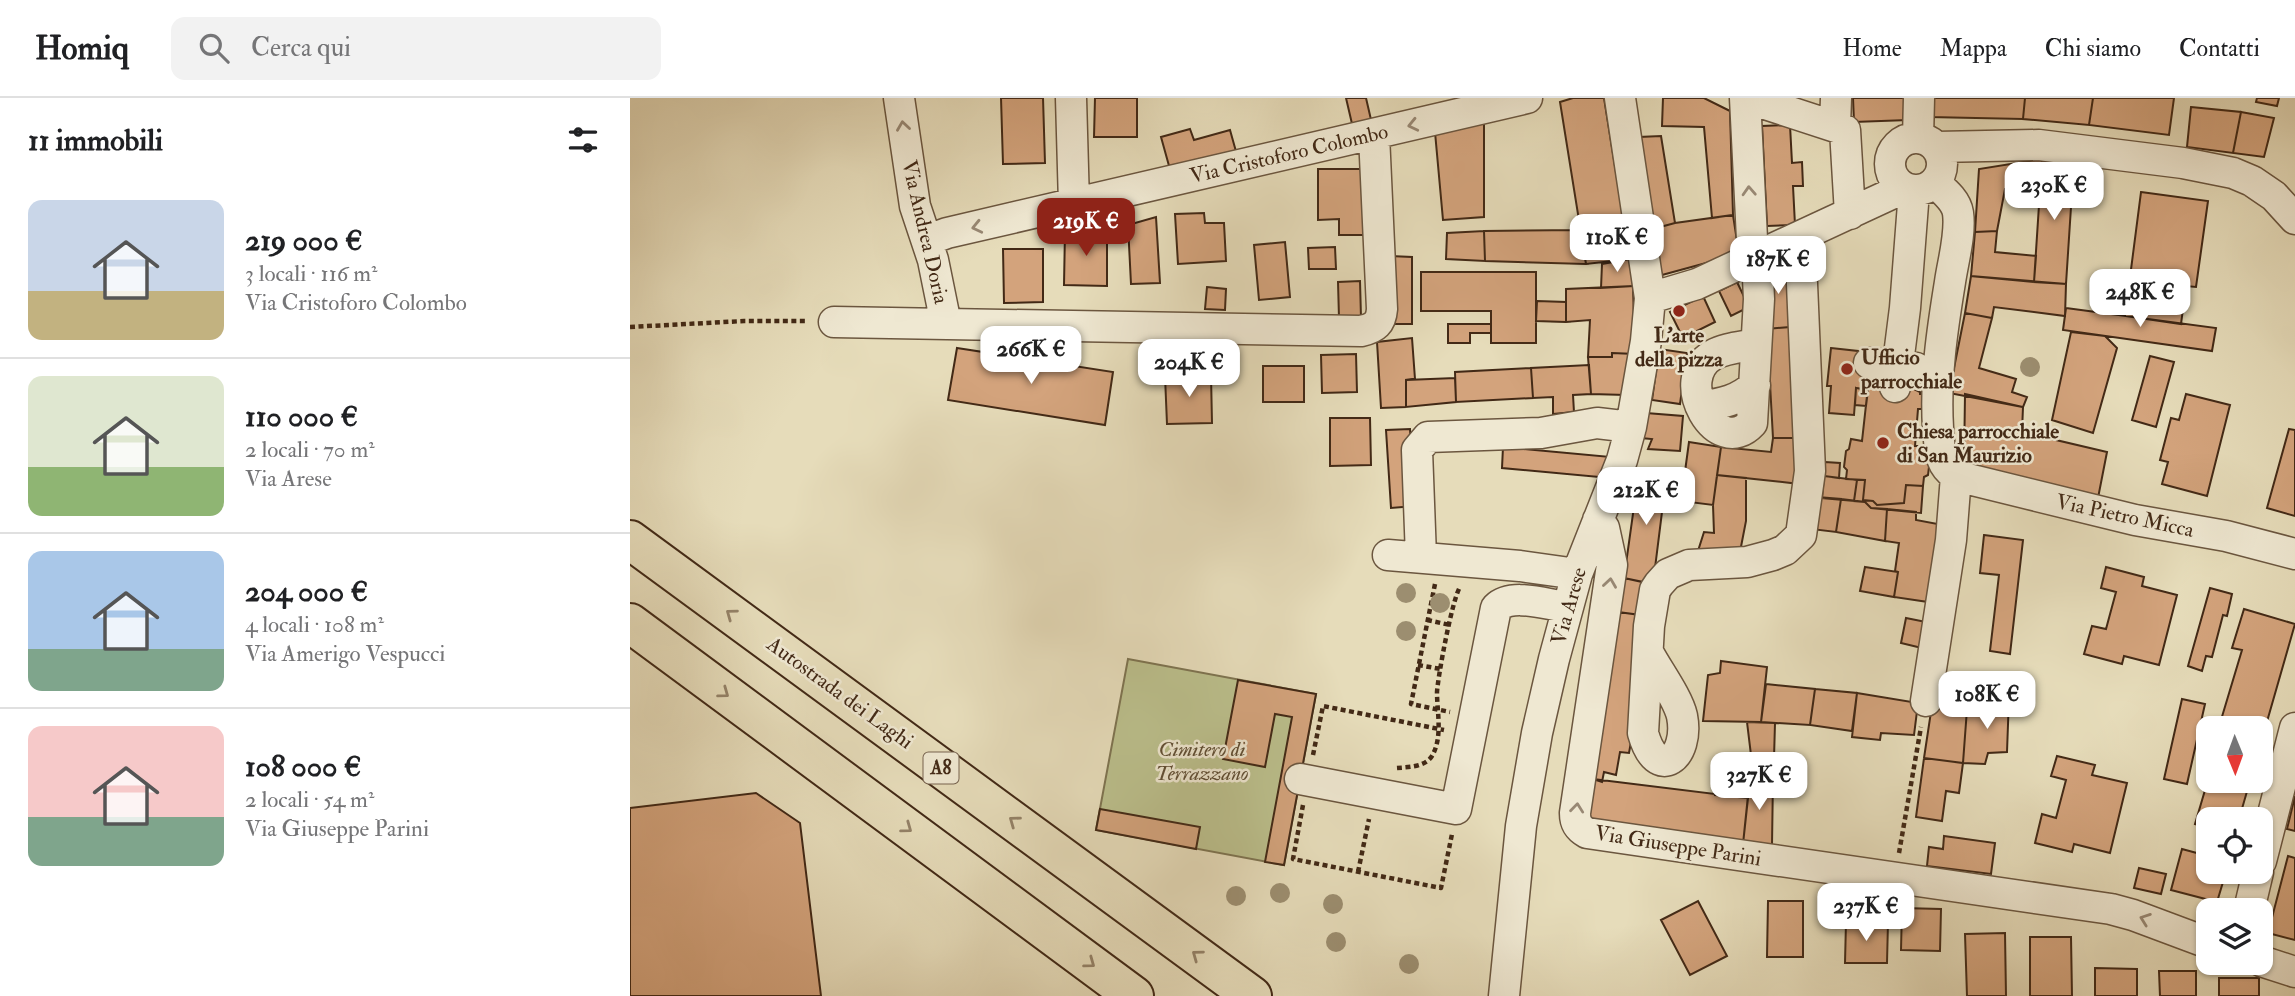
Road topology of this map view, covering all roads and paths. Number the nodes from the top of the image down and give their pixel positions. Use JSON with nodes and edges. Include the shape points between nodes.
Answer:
{"nodes":[{"id":1,"x":899,"y":98,"type":"edge"},
{"id":2,"x":1071,"y":98,"type":"edge"},
{"id":3,"x":1527,"y":98,"type":"edge"},
{"id":4,"x":1620,"y":98,"type":"edge"},
{"id":5,"x":1746,"y":98,"type":"edge"},
{"id":6,"x":1919,"y":98,"type":"edge"},
{"id":7,"x":1835,"y":112,"type":"edge"},
{"id":8,"x":1374,"y":135,"type":"junction"},
{"id":9,"x":1847,"y":155,"type":"junction"},
{"id":10,"x":1916,"y":169,"type":"junction"},
{"id":11,"x":1074,"y":204,"type":"junction"},
{"id":12,"x":1850,"y":214,"type":"junction"},
{"id":13,"x":2295,"y":219,"type":"edge"},
{"id":14,"x":1800,"y":237,"type":"junction"},
{"id":15,"x":928,"y":240,"type":"junction"},
{"id":16,"x":1755,"y":258,"type":"junction"},
{"id":17,"x":1650,"y":298,"type":"junction"},
{"id":18,"x":834,"y":321,"type":"joint"},
{"id":19,"x":946,"y":324,"type":"junction"},
{"id":20,"x":630,"y":327,"type":"edge"},
{"id":21,"x":1756,"y":344,"type":"junction"},
{"id":22,"x":1937,"y":370,"type":"junction"},
{"id":23,"x":1631,"y":428,"type":"junction"},
{"id":24,"x":1956,"y":476,"type":"junction"},
{"id":25,"x":1598,"y":520,"type":"junction"},
{"id":26,"x":630,"y":540,"type":"edge"},
{"id":27,"x":2295,"y":554,"type":"edge"},
{"id":28,"x":1388,"y":555,"type":"dead end"},
{"id":29,"x":1429,"y":568,"type":"junction"},
{"id":30,"x":1577,"y":574,"type":"junction"},
{"id":31,"x":1467,"y":584,"type":"dead end"},
{"id":32,"x":1568,"y":607,"type":"junction"},
{"id":33,"x":1427,"y":621,"type":"junction"},
{"id":34,"x":630,"y":623,"type":"edge"},
{"id":35,"x":1450,"y":625,"type":"junction"},
{"id":36,"x":1648,"y":654,"type":"dead end"},
{"id":37,"x":1418,"y":665,"type":"junction"},
{"id":38,"x":1441,"y":669,"type":"junction"},
{"id":39,"x":1926,"y":701,"type":"joint"},
{"id":40,"x":1438,"y":709,"type":"junction"},
{"id":41,"x":1475,"y":716,"type":"junction"},
{"id":42,"x":2295,"y":728,"type":"edge"},
{"id":43,"x":1300,"y":779,"type":"dead end"},
{"id":44,"x":1374,"y":793,"type":"junction"},
{"id":45,"x":2273,"y":814,"type":"edge"},
{"id":46,"x":1359,"y":872,"type":"dead end"},
{"id":47,"x":1894,"y":878,"type":"junction"},
{"id":48,"x":2196,"y":939,"type":"edge"},
{"id":49,"x":1134,"y":996,"type":"edge"},
{"id":50,"x":1252,"y":996,"type":"edge"},
{"id":51,"x":1504,"y":996,"type":"edge"}],
"edges":[{"from":15,"to":1,"type":"street","name":"Via Andrea Doria","one_way":true,"via":[[915,206]]},
{"from":2,"to":11,"type":"street"},
{"from":3,"to":8,"type":"street","name":"Via Cristoforo Colombo","one_way":true},
{"from":4,"to":17,"type":"street","name":"Via Arese"},
{"from":5,"to":7,"type":"street"},
{"from":16,"to":5,"type":"street","one_way":true},
{"from":6,"to":10,"type":"street"},
{"from":7,"to":9,"type":"street","via":[[1845,130]]},
{"from":8,"to":11,"type":"street","name":"Via Cristoforo Colombo"},
{"from":8,"to":19,"type":"street","via":[[1382,309],[1371,329]]},
{"from":9,"to":10,"type":"street"},
{"from":9,"to":12,"type":"street"},
{"from":10,"to":12,"type":"street"},
{"from":10,"to":13,"type":"street","via":[[1968,148],[2059,146],[2233,173],[2264,188]]},
{"from":10,"to":22,"type":"street","via":[[1949,197],[1958,213]]},
{"from":10,"to":22,"type":"street","via":[[1905,308],[1887,372]]},
{"from":11,"to":15,"type":"street","name":"Via Cristoforo Colombo","one_way":true},
{"from":12,"to":14,"type":"street"},
{"from":14,"to":16,"type":"street"},
{"from":14,"to":36,"type":"street","via":[[1810,471],[1801,535],[1773,555],[1747,562],[1689,565],[1668,574],[1655,590]]},
{"from":15,"to":19,"type":"street","name":"Via Andrea Doria"},
{"from":16,"to":17,"type":"street"},
{"from":16,"to":21,"type":"street","via":[[1759,299]]},
{"from":17,"to":23,"type":"street","name":"Via Arese"},
{"from":18,"to":19,"type":"street"},
{"from":18,"to":20,"type":"path"},
{"from":21,"to":21,"type":"street","via":[[1723,351],[1700,366],[1697,398],[1720,431],[1745,432],[1752,423]]},
{"from":22,"to":24,"type":"street","via":[[1941,459]]},
{"from":23,"to":25,"type":"street","name":"Via Arese"},
{"from":23,"to":29,"type":"street","via":[[1597,423],[1541,433],[1428,438],[1417,450]]},
{"from":24,"to":27,"type":"street","name":"Via Pietro Micca"},
{"from":24,"to":39,"type":"street","via":[[1951,540]]},
{"from":25,"to":30,"type":"street","name":"Via Arese"},
{"from":47,"to":25,"type":"street","name":"Via Giuseppe Parini","one_way":true,"via":[[1587,833],[1579,828],[1575,813],[1612,565]]},
{"from":50,"to":26,"type":"highway","name":"Autostrada dei Laghi","number":"A8","one_way":true},
{"from":28,"to":29,"type":"street"},
{"from":29,"to":30,"type":"street","via":[[1520,566]]},
{"from":29,"to":33,"type":"path"},
{"from":30,"to":32,"type":"street","name":"Via Arese"},
{"from":31,"to":35,"type":"path","via":[[1458,587]]},
{"from":32,"to":41,"type":"street","via":[[1512,600],[1496,608]]},
{"from":32,"to":51,"type":"street","name":"Via Arese","via":[[1521,826]]},
{"from":33,"to":35,"type":"path"},
{"from":33,"to":37,"type":"path"},
{"from":34,"to":49,"type":"highway","one_way":true},
{"from":35,"to":38,"type":"path"},
{"from":37,"to":38,"type":"path"},
{"from":37,"to":40,"type":"path","via":[[1410,704]]},
{"from":38,"to":40,"type":"path"},
{"from":39,"to":47,"type":"path"},
{"from":40,"to":41,"type":"path"},
{"from":40,"to":44,"type":"path","via":[[1431,758],[1384,772]]},
{"from":41,"to":44,"type":"street","via":[[1457,809]]},
{"from":42,"to":45,"type":"street"},
{"from":43,"to":44,"type":"street"},
{"from":44,"to":46,"type":"path"},
{"from":48,"to":47,"type":"street","name":"Via Giuseppe Parini","one_way":true,"via":[[2111,909]]}]}
